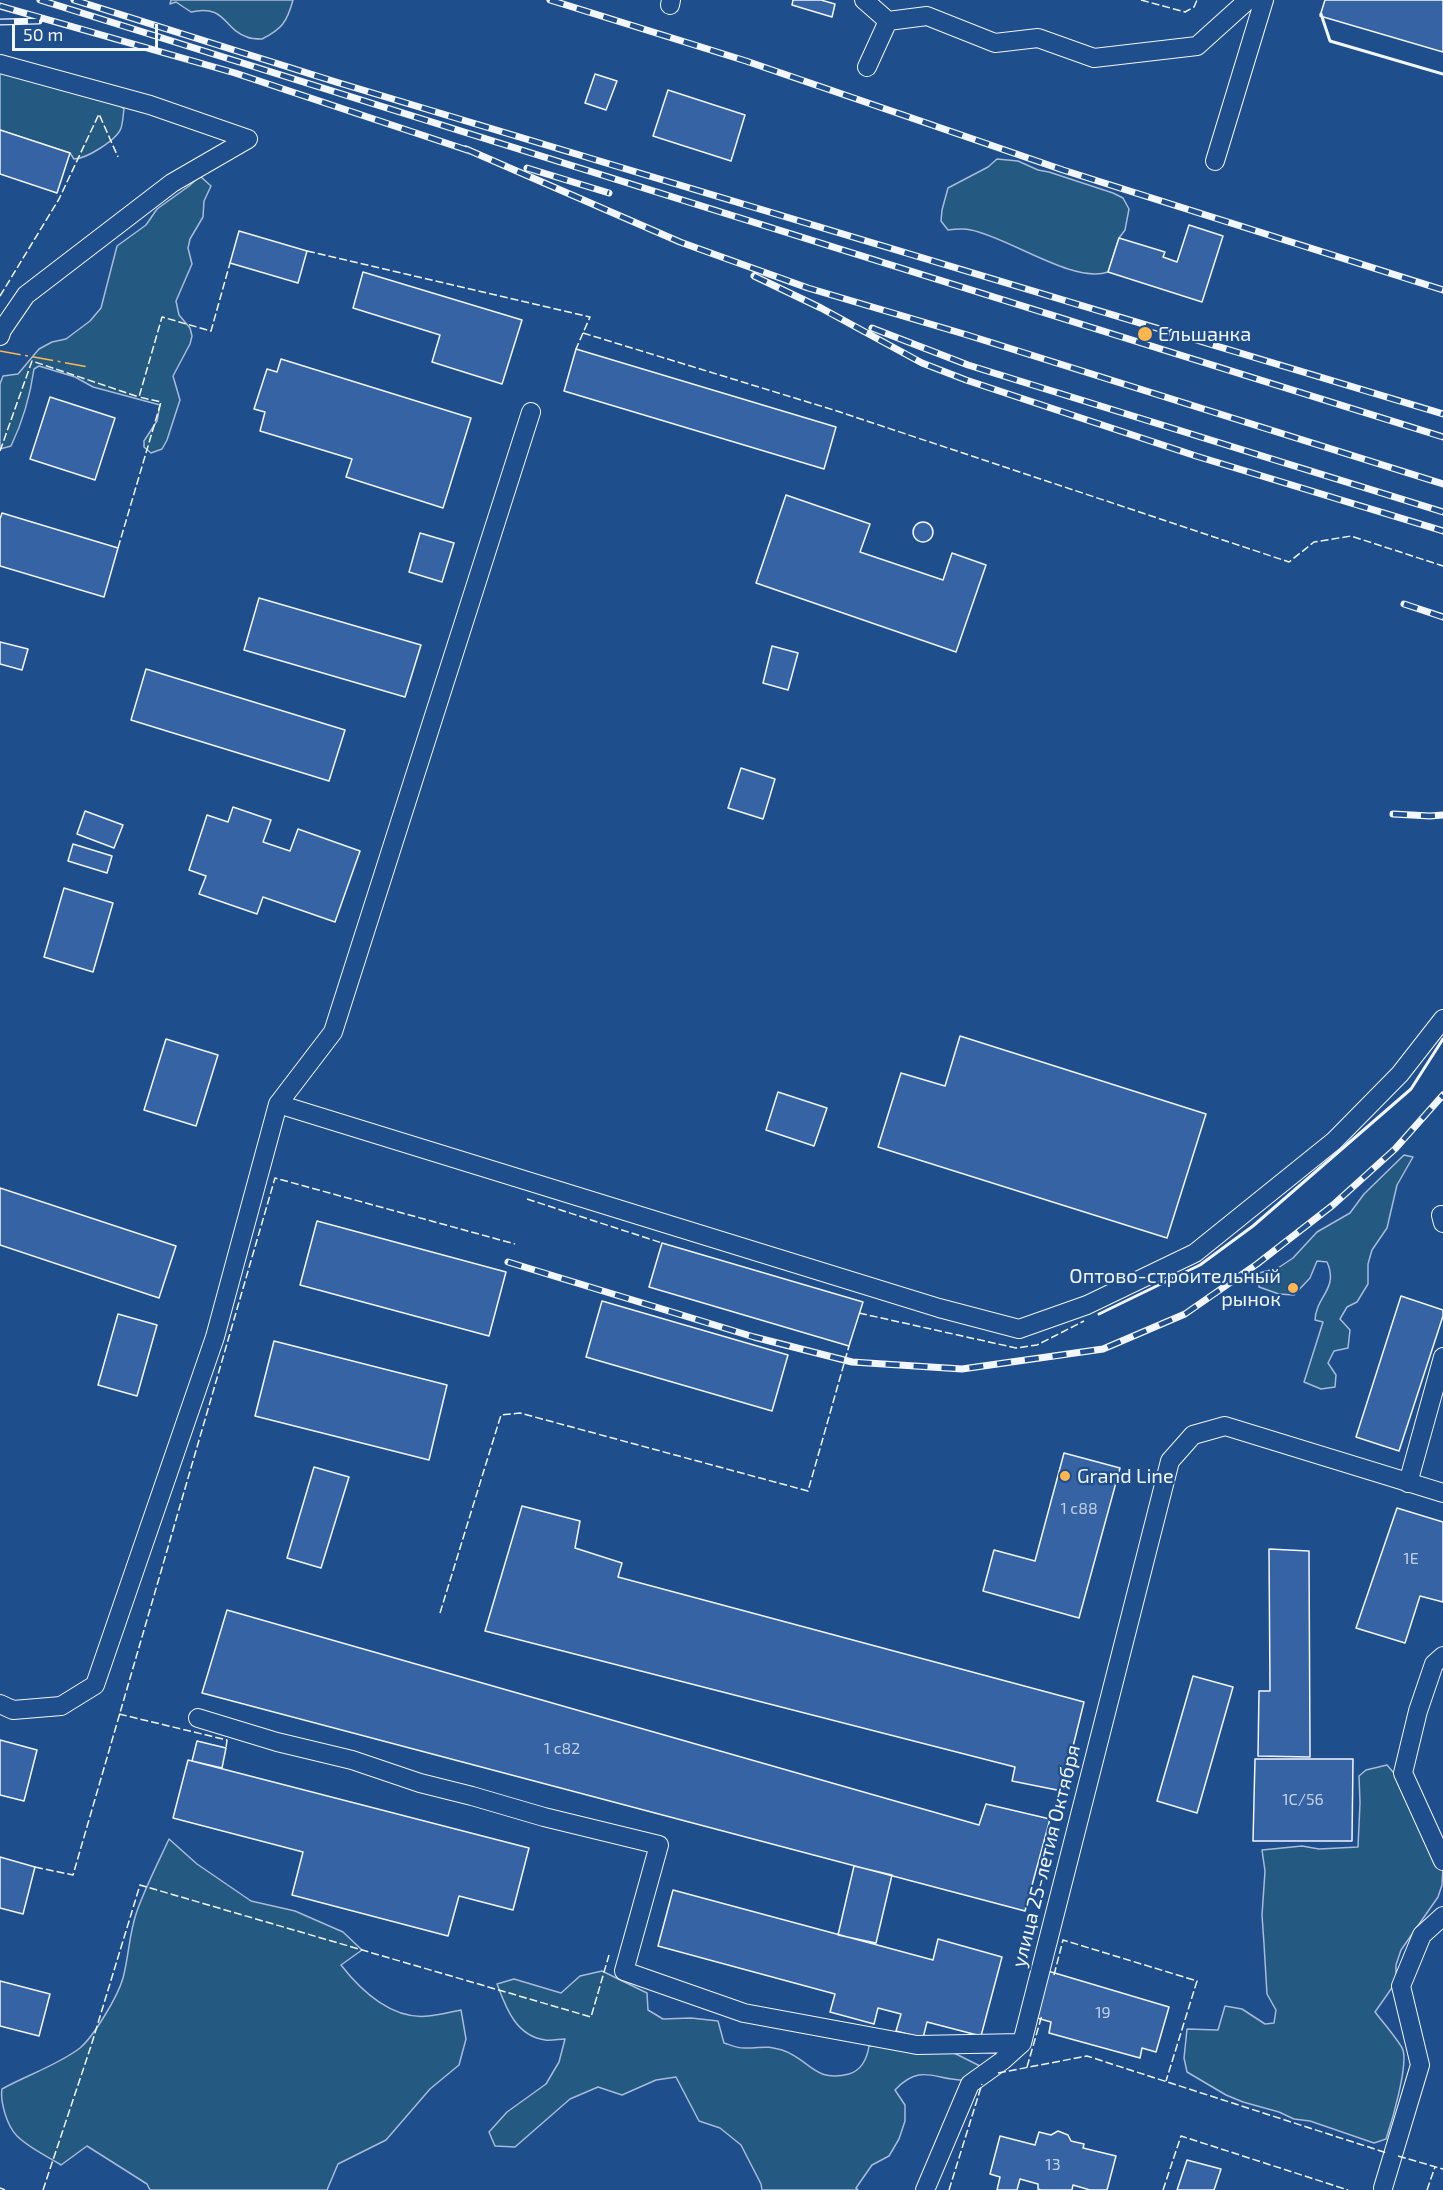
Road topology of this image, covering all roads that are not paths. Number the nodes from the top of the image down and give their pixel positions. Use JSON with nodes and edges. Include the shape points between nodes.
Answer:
{"nodes":[{"id":1,"x":864,"y":0,"type":"edge"},
{"id":2,"x":1248,"y":0,"type":"edge"},
{"id":3,"x":1264,"y":0,"type":"edge"},
{"id":4,"x":888,"y":21,"type":"junction"},
{"id":5,"x":0,"y":64,"type":"edge"},
{"id":6,"x":867,"y":67,"type":"dead end"},
{"id":7,"x":1215,"y":161,"type":"dead end"},
{"id":8,"x":0,"y":336,"type":"edge"},
{"id":9,"x":531,"y":412,"type":"dead end"},
{"id":10,"x":1443,"y":1019,"type":"edge"},
{"id":11,"x":278,"y":1104,"type":"junction"},
{"id":12,"x":1443,"y":1357,"type":"edge"},
{"id":13,"x":1408,"y":1483,"type":"junction"},
{"id":14,"x":1443,"y":1492,"type":"edge"},
{"id":15,"x":1443,"y":1656,"type":"edge"},
{"id":16,"x":0,"y":1704,"type":"edge"},
{"id":17,"x":198,"y":1718,"type":"dead end"},
{"id":18,"x":1443,"y":1861,"type":"edge"},
{"id":19,"x":1443,"y":1916,"type":"edge"},
{"id":20,"x":1022,"y":2043,"type":"junction"},
{"id":21,"x":1383,"y":2188,"type":"dead end"},
{"id":22,"x":925,"y":2190,"type":"edge"}],
"edges":[{"from":1,"to":4,"type":"street"},
{"from":2,"to":4,"type":"street","via":[[1197,46],[1094,58],[1038,38],[994,43],[927,16]]},
{"from":3,"to":7,"type":"street"},
{"from":4,"to":6,"type":"street"},
{"from":5,"to":8,"type":"street","via":[[150,105],[248,139],[172,183],[26,295]]},
{"from":9,"to":11,"type":"street","via":[[333,1032]]},
{"from":10,"to":11,"type":"street","via":[[1401,1074],[1334,1141],[1195,1253],[1087,1305],[1019,1329],[928,1305]]},
{"from":11,"to":16,"type":"street","via":[[215,1337],[95,1685],[61,1706],[14,1710]]},
{"from":12,"to":13,"type":"street"},
{"from":13,"to":14,"type":"street","name":"улица 25-летия Октября"},
{"from":13,"to":20,"type":"street","name":"улица 25-летия Октября","via":[[1225,1426],[1193,1435],[1170,1461]]},
{"from":15,"to":18,"type":"street","via":[[1434,1664],[1403,1773]]},
{"from":17,"to":20,"type":"street","via":[[420,1783],[659,1845],[624,1971],[767,2018],[917,2044]]},
{"from":19,"to":21,"type":"street","via":[[1422,1935],[1401,1986],[1420,2065]]},
{"from":20,"to":22,"type":"street","via":[[970,2084]]}]}
